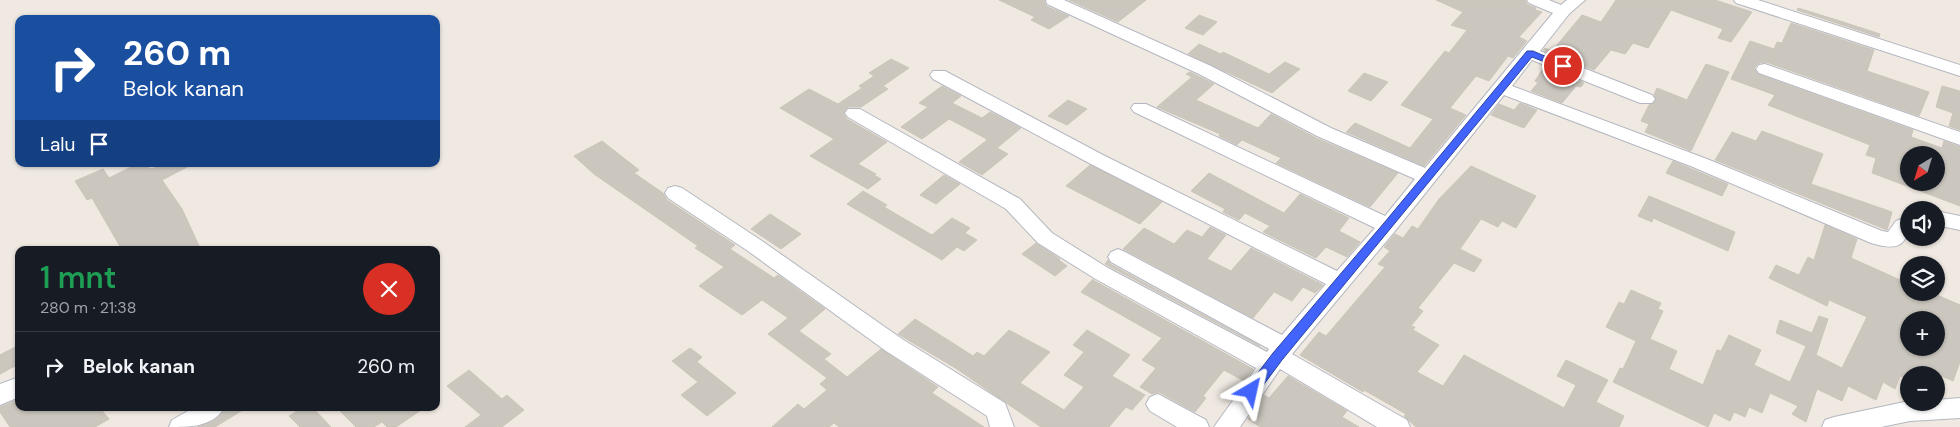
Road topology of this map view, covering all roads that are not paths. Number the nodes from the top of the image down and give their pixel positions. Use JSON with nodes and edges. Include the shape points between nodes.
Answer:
{"nodes":[{"id":1,"x":1535,"y":0,"type":"edge"},
{"id":2,"x":1742,"y":0,"type":"edge"},
{"id":3,"x":1053,"y":1,"type":"edge"},
{"id":4,"x":1570,"y":5,"type":"edge"},
{"id":5,"x":1530,"y":53,"type":"junction"},
{"id":6,"x":1765,"y":69,"type":"dead end"},
{"id":7,"x":1960,"y":71,"type":"edge"},
{"id":8,"x":939,"y":76,"type":"dead end"},
{"id":9,"x":1501,"y":88,"type":"junction"},
{"id":10,"x":1646,"y":99,"type":"dead end"},
{"id":11,"x":1140,"y":108,"type":"dead end"},
{"id":12,"x":854,"y":113,"type":"dead end"},
{"id":13,"x":1960,"y":139,"type":"edge"},
{"id":14,"x":1428,"y":177,"type":"junction"},
{"id":15,"x":676,"y":193,"type":"dead end"},
{"id":16,"x":1945,"y":220,"type":"edge"},
{"id":17,"x":1960,"y":223,"type":"edge"},
{"id":18,"x":1388,"y":226,"type":"junction"},
{"id":19,"x":1900,"y":234,"type":"edge"},
{"id":20,"x":1118,"y":258,"type":"dead end"},
{"id":21,"x":1340,"y":282,"type":"junction"},
{"id":22,"x":1277,"y":356,"type":"junction"},
{"id":23,"x":15,"y":388,"type":"edge"},
{"id":24,"x":0,"y":395,"type":"edge"},
{"id":25,"x":1158,"y":404,"type":"dead end"},
{"id":26,"x":1960,"y":408,"type":"edge"},
{"id":27,"x":207,"y":411,"type":"edge"},
{"id":28,"x":181,"y":427,"type":"edge"},
{"id":29,"x":1002,"y":427,"type":"edge"},
{"id":30,"x":1196,"y":427,"type":"edge"},
{"id":31,"x":1226,"y":427,"type":"edge"},
{"id":32,"x":1398,"y":427,"type":"edge"},
{"id":33,"x":1834,"y":427,"type":"edge"}],
"edges":[{"from":1,"to":4,"type":"street"},
{"from":2,"to":7,"type":"street"},
{"from":3,"to":14,"type":"street","via":[[1205,70],[1324,132]]},
{"from":4,"to":5,"type":"street"},
{"from":5,"to":9,"type":"street"},
{"from":5,"to":10,"type":"street"},
{"from":6,"to":13,"type":"street"},
{"from":8,"to":21,"type":"street"},
{"from":9,"to":14,"type":"street"},
{"from":9,"to":19,"type":"street","via":[[1691,159],[1878,238],[1893,240]]},
{"from":11,"to":18,"type":"street"},
{"from":12,"to":22,"type":"street","via":[[1013,204],[1045,238],[1094,269]]},
{"from":14,"to":18,"type":"street"},
{"from":15,"to":29,"type":"street","via":[[894,345],[997,410]]},
{"from":16,"to":17,"type":"street"},
{"from":18,"to":21,"type":"street"},
{"from":20,"to":22,"type":"street"},
{"from":21,"to":22,"type":"street"},
{"from":22,"to":31,"type":"street"},
{"from":22,"to":32,"type":"street"},
{"from":23,"to":24,"type":"street"},
{"from":25,"to":30,"type":"street"},
{"from":26,"to":33,"type":"street","via":[[1910,411]]},
{"from":27,"to":28,"type":"street"}]}
